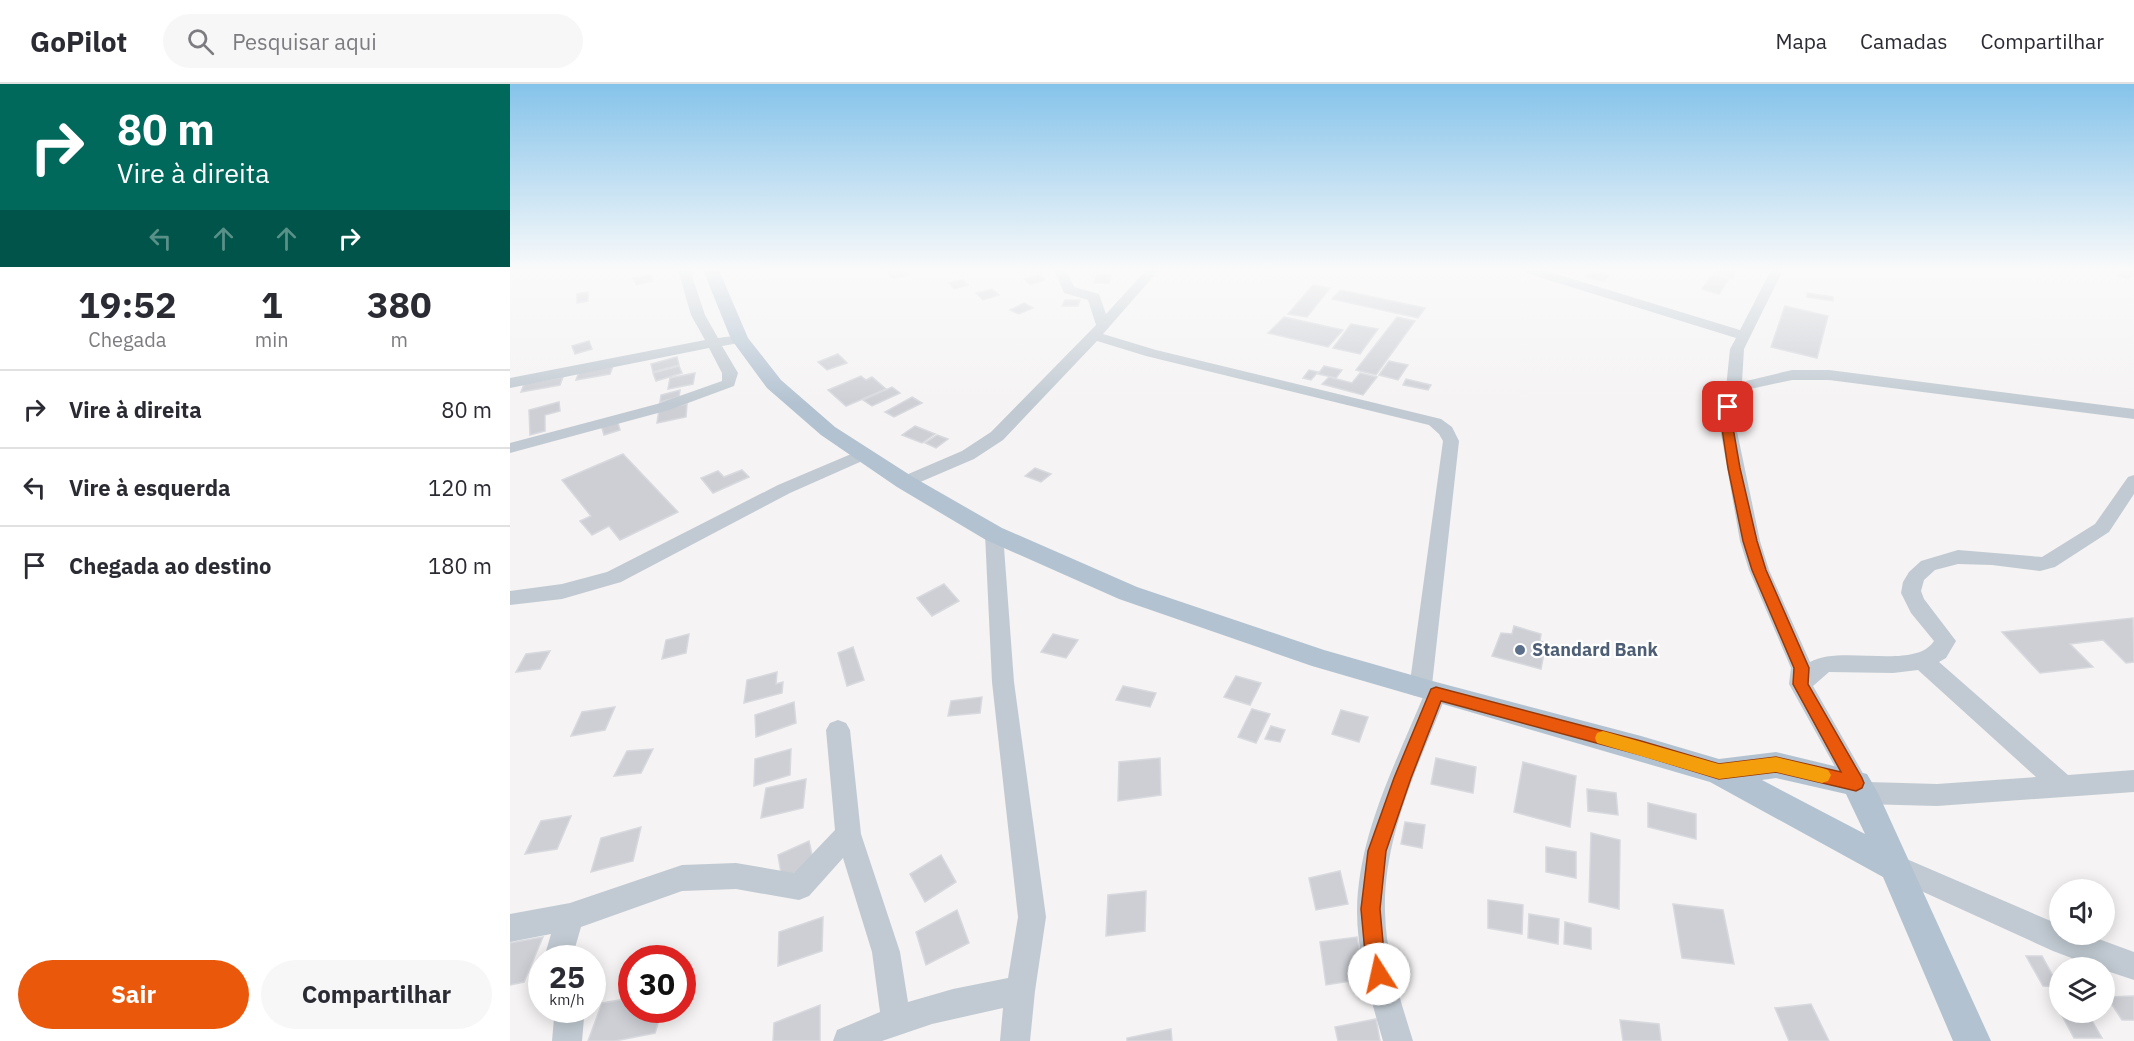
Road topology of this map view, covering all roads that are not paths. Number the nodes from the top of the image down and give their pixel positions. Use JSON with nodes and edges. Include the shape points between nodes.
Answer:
{"nodes":[{"id":1,"x":698,"y":315,"type":"edge"},
{"id":2,"x":730,"y":315,"type":"edge"},
{"id":3,"x":1096,"y":315,"type":"edge"},
{"id":4,"x":1113,"y":315,"type":"edge"},
{"id":5,"x":1676,"y":315,"type":"edge"},
{"id":6,"x":1753,"y":315,"type":"edge"},
{"id":7,"x":1098,"y":331,"type":"junction"},
{"id":8,"x":1742,"y":335,"type":"junction"},
{"id":9,"x":740,"y":339,"type":"junction"},
{"id":10,"x":712,"y":342,"type":"junction"},
{"id":11,"x":510,"y":383,"type":"edge"},
{"id":12,"x":1734,"y":388,"type":"junction"},
{"id":13,"x":2134,"y":414,"type":"edge"},
{"id":14,"x":510,"y":448,"type":"edge"},
{"id":15,"x":863,"y":454,"type":"junction"},
{"id":16,"x":905,"y":482,"type":"junction"},
{"id":17,"x":2134,"y":482,"type":"edge"},
{"id":18,"x":994,"y":534,"type":"junction"},
{"id":19,"x":510,"y":597,"type":"edge"},
{"id":20,"x":1922,"y":660,"type":"junction"},
{"id":21,"x":1800,"y":684,"type":"junction"},
{"id":22,"x":1428,"y":691,"type":"junction"},
{"id":23,"x":838,"y":730,"type":"dead end"},
{"id":24,"x":1719,"y":772,"type":"junction"},
{"id":25,"x":2134,"y":781,"type":"edge"},
{"id":26,"x":2064,"y":787,"type":"junction"},
{"id":27,"x":1860,"y":788,"type":"junction"},
{"id":28,"x":848,"y":834,"type":"junction"},
{"id":29,"x":1895,"y":866,"type":"junction"},
{"id":30,"x":570,"y":916,"type":"junction"},
{"id":31,"x":510,"y":928,"type":"edge"},
{"id":32,"x":562,"y":945,"type":"edge"},
{"id":33,"x":2134,"y":966,"type":"edge"},
{"id":34,"x":1020,"y":991,"type":"junction"},
{"id":35,"x":896,"y":1021,"type":"junction"},
{"id":36,"x":569,"y":1023,"type":"edge"},
{"id":37,"x":567,"y":1041,"type":"edge"},
{"id":38,"x":848,"y":1041,"type":"edge"},
{"id":39,"x":1015,"y":1041,"type":"edge"},
{"id":40,"x":1398,"y":1041,"type":"edge"},
{"id":41,"x":1972,"y":1041,"type":"edge"}],
"edges":[{"from":1,"to":10,"type":"street"},
{"from":2,"to":9,"type":"main road"},
{"from":3,"to":7,"type":"street"},
{"from":4,"to":7,"type":"street"},
{"from":5,"to":8,"type":"street"},
{"from":6,"to":8,"type":"street"},
{"from":7,"to":16,"type":"street","via":[[996,436],[968,455]]},
{"from":7,"to":22,"type":"street","via":[[1151,353],[1435,422],[1446,431],[1451,441]]},
{"from":8,"to":12,"type":"street"},
{"from":9,"to":10,"type":"street"},
{"from":9,"to":15,"type":"main road","via":[[774,384]]},
{"from":10,"to":11,"type":"street"},
{"from":10,"to":14,"type":"street","via":[[730,373],[729,383],[720,388]]},
{"from":12,"to":13,"type":"street","via":[[1792,375],[1829,375]]},
{"from":12,"to":21,"type":"street","via":[[1727,422],[1741,503],[1759,570],[1802,668]]},
{"from":15,"to":16,"type":"main road"},
{"from":15,"to":19,"type":"street","via":[[784,489],[614,577],[589,586]]},
{"from":16,"to":18,"type":"main road"},
{"from":17,"to":20,"type":"street","via":[[2102,528],[2048,562],[1959,557],[1940,559],[1922,569],[1913,580],[1911,594],[1945,640],[1936,655]]},
{"from":18,"to":22,"type":"main road","via":[[1128,593]]},
{"from":18,"to":34,"type":"street","via":[[1003,682],[1032,917]]},
{"from":20,"to":21,"type":"street","via":[[1906,664],[1825,664]]},
{"from":20,"to":26,"type":"street"},
{"from":21,"to":27,"type":"street"},
{"from":22,"to":24,"type":"main road"},
{"from":22,"to":40,"type":"street","via":[[1377,851],[1371,909],[1374,953]]},
{"from":23,"to":28,"type":"street"},
{"from":24,"to":27,"type":"main road","via":[[1776,765]]},
{"from":24,"to":29,"type":"main road"},
{"from":25,"to":26,"type":"street"},
{"from":26,"to":27,"type":"street","via":[[1936,795]]},
{"from":27,"to":29,"type":"main road"},
{"from":28,"to":30,"type":"street","via":[[799,887],[736,876],[682,878]]},
{"from":28,"to":35,"type":"street","via":[[886,952]]},
{"from":29,"to":33,"type":"street","via":[[2062,941]]},
{"from":29,"to":41,"type":"main road"},
{"from":30,"to":31,"type":"street"},
{"from":30,"to":32,"type":"street"},
{"from":34,"to":35,"type":"street","via":[[964,1000]]},
{"from":34,"to":39,"type":"street"},
{"from":35,"to":38,"type":"street"},
{"from":36,"to":37,"type":"street"}]}
